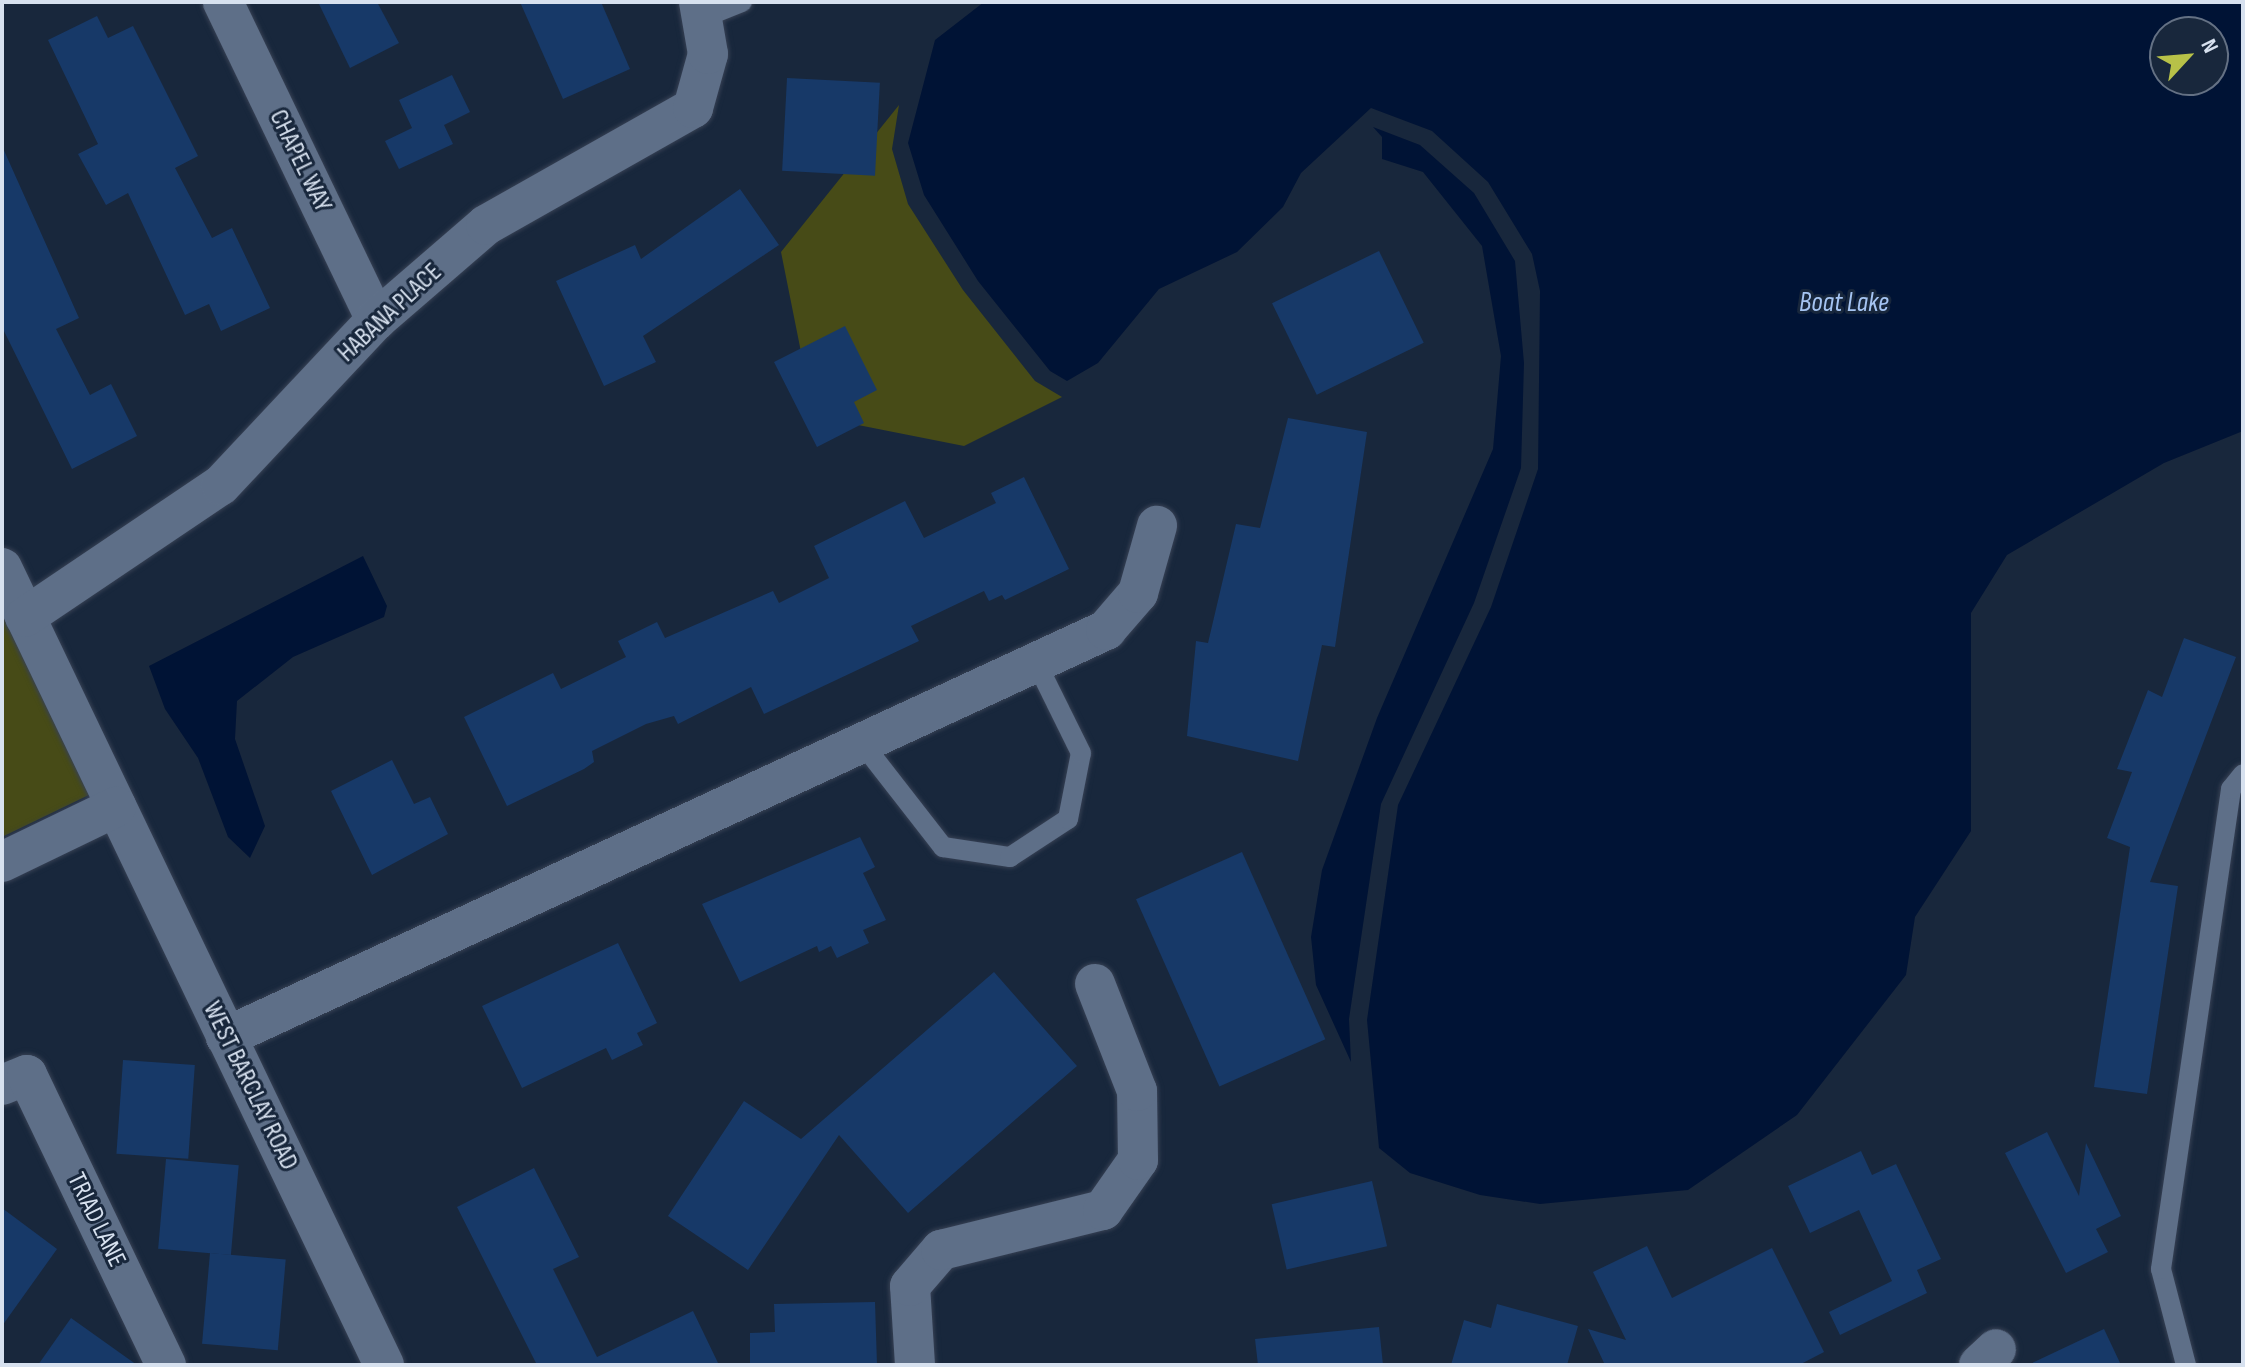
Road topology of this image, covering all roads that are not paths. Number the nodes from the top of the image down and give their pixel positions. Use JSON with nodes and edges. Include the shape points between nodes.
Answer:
{"nodes":[{"id":1,"x":223,"y":2,"type":"edge"},
{"id":2,"x":742,"y":2,"type":"edge"},
{"id":3,"x":700,"y":10,"type":"edge"},
{"id":4,"x":376,"y":320,"type":"junction"},
{"id":5,"x":1157,"y":526,"type":"dead end"},
{"id":6,"x":2,"y":568,"type":"edge"},
{"id":7,"x":25,"y":617,"type":"junction"},
{"id":8,"x":1036,"y":662,"type":"junction"},
{"id":9,"x":862,"y":743,"type":"junction"},
{"id":10,"x":2243,"y":774,"type":"edge"},
{"id":11,"x":116,"y":807,"type":"junction"},
{"id":12,"x":2,"y":862,"type":"edge"},
{"id":13,"x":1095,"y":984,"type":"dead end"},
{"id":14,"x":226,"y":1037,"type":"junction"},
{"id":15,"x":14,"y":1080,"type":"edge"},
{"id":16,"x":166,"y":1365,"type":"edge"},
{"id":17,"x":384,"y":1365,"type":"edge"},
{"id":18,"x":915,"y":1365,"type":"edge"},
{"id":19,"x":2186,"y":1365,"type":"edge"}],
"edges":[{"from":1,"to":4,"type":"street","name":"CHAPEL WAY"},
{"from":2,"to":3,"type":"lane"},
{"from":3,"to":4,"type":"street","name":"HABANA PLACE","via":[[708,54],[693,108],[486,225]]},
{"from":4,"to":7,"type":"street","name":"HABANA PLACE","via":[[221,485]]},
{"from":5,"to":8,"type":"street","via":[[1138,593],[1106,630]]},
{"from":6,"to":7,"type":"street","name":"WEST BARCLAY ROAD"},
{"from":7,"to":11,"type":"street","name":"WEST BARCLAY ROAD"},
{"from":8,"to":9,"type":"street"},
{"from":8,"to":9,"type":"lane","via":[[1081,753],[1068,819],[1010,857],[943,847]]},
{"from":9,"to":14,"type":"street"},
{"from":10,"to":19,"type":"lane","via":[[2229,804],[2161,1269]]},
{"from":11,"to":12,"type":"street"},
{"from":11,"to":14,"type":"street","name":"WEST BARCLAY ROAD"},
{"from":13,"to":18,"type":"street","via":[[1137,1091],[1138,1160],[1103,1210],[941,1250],[910,1286]]},
{"from":14,"to":17,"type":"street","name":"WEST BARCLAY ROAD"},
{"from":15,"to":16,"type":"street","name":"TRIAD LANE"}]}
